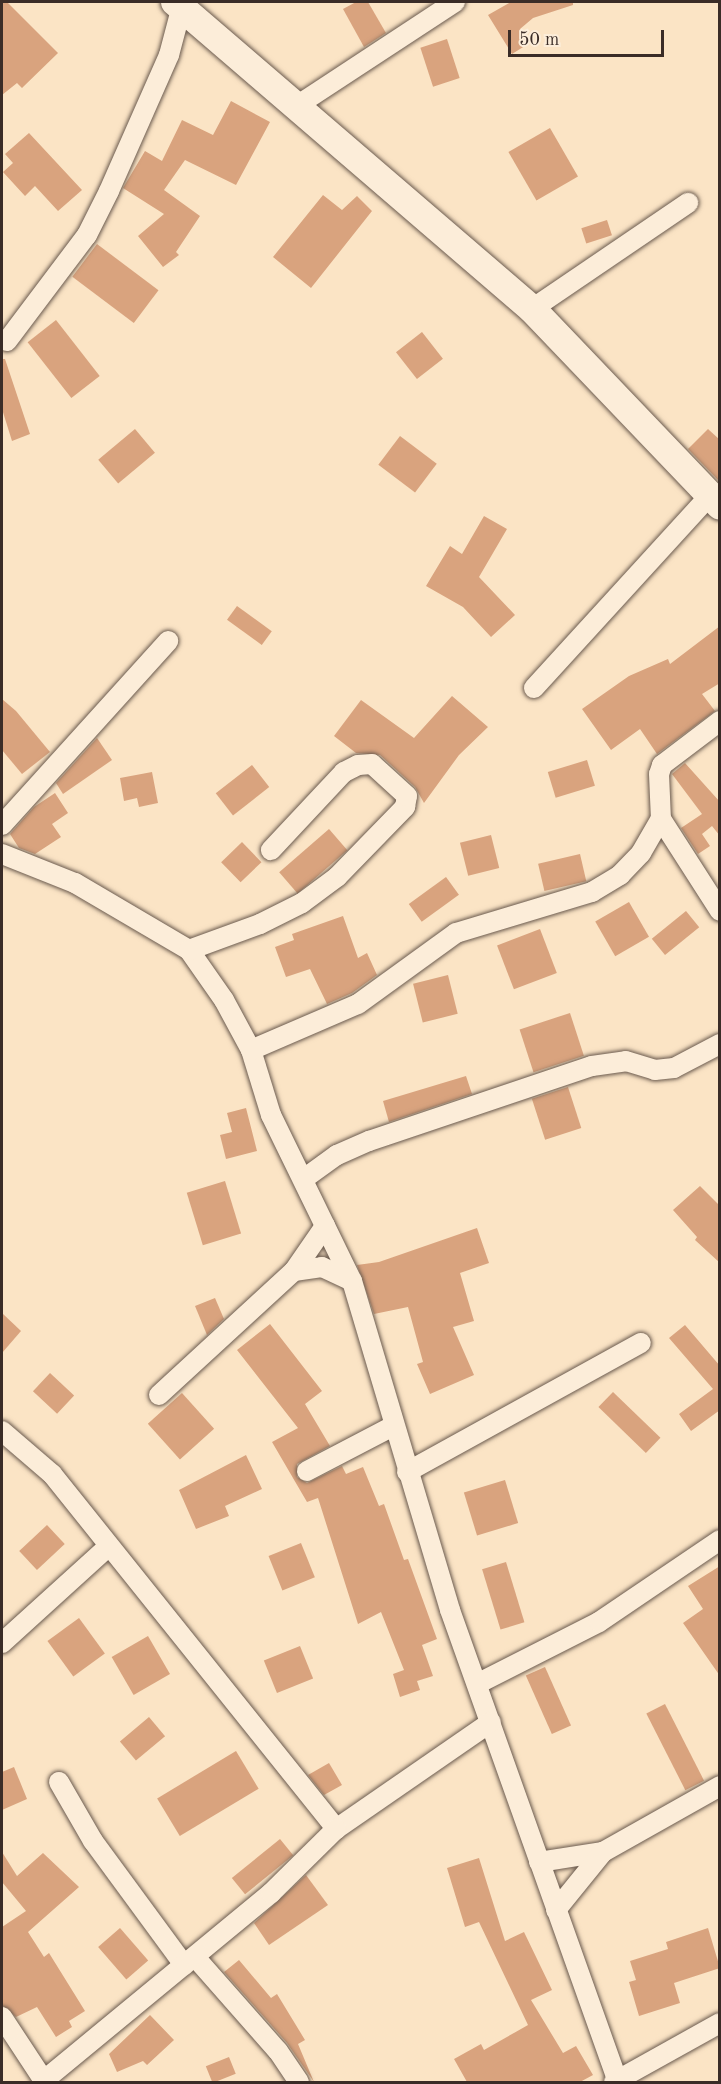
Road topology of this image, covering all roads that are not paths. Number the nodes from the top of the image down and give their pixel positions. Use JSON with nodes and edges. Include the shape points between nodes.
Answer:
{"nodes":[{"id":1,"x":455,"y":2,"type":"edge"},
{"id":2,"x":180,"y":3,"type":"edge"},
{"id":3,"x":298,"y":105,"type":"junction"},
{"id":4,"x":688,"y":203,"type":"dead end"},
{"id":5,"x":531,"y":309,"type":"junction"},
{"id":6,"x":7,"y":341,"type":"dead end"},
{"id":7,"x":715,"y":501,"type":"edge"},
{"id":8,"x":168,"y":641,"type":"dead end"},
{"id":9,"x":534,"y":688,"type":"dead end"},
{"id":10,"x":720,"y":721,"type":"edge"},
{"id":11,"x":661,"y":819,"type":"junction"},
{"id":12,"x":2,"y":825,"type":"edge"},
{"id":13,"x":271,"y":850,"type":"dead end"},
{"id":14,"x":2,"y":854,"type":"edge"},
{"id":15,"x":720,"y":911,"type":"edge"},
{"id":16,"x":189,"y":950,"type":"junction"},
{"id":17,"x":720,"y":1044,"type":"edge"},
{"id":18,"x":251,"y":1050,"type":"junction"},
{"id":19,"x":305,"y":1178,"type":"junction"},
{"id":20,"x":326,"y":1226,"type":"junction"},
{"id":21,"x":294,"y":1271,"type":"junction"},
{"id":22,"x":352,"y":1281,"type":"junction"},
{"id":23,"x":641,"y":1343,"type":"dead end"},
{"id":24,"x":159,"y":1395,"type":"dead end"},
{"id":25,"x":393,"y":1426,"type":"junction"},
{"id":26,"x":2,"y":1431,"type":"edge"},
{"id":27,"x":307,"y":1471,"type":"dead end"},
{"id":28,"x":407,"y":1472,"type":"junction"},
{"id":29,"x":720,"y":1540,"type":"edge"},
{"id":30,"x":108,"y":1547,"type":"junction"},
{"id":31,"x":2,"y":1643,"type":"edge"},
{"id":32,"x":477,"y":1684,"type":"junction"},
{"id":33,"x":491,"y":1722,"type":"junction"},
{"id":34,"x":59,"y":1782,"type":"dead end"},
{"id":35,"x":720,"y":1786,"type":"edge"},
{"id":36,"x":336,"y":1829,"type":"junction"},
{"id":37,"x":603,"y":1852,"type":"junction"},
{"id":38,"x":539,"y":1862,"type":"junction"},
{"id":39,"x":556,"y":1910,"type":"junction"},
{"id":40,"x":189,"y":1961,"type":"junction"},
{"id":41,"x":2,"y":2017,"type":"edge"},
{"id":42,"x":720,"y":2023,"type":"edge"},
{"id":43,"x":43,"y":2082,"type":"edge"},
{"id":44,"x":298,"y":2082,"type":"edge"},
{"id":45,"x":616,"y":2082,"type":"edge"}],
"edges":[{"from":1,"to":3,"type":"street"},
{"from":2,"to":3,"type":"street"},
{"from":2,"to":6,"type":"street","via":[[169,55],[110,191],[87,235]]},
{"from":3,"to":5,"type":"street"},
{"from":4,"to":5,"type":"street"},
{"from":5,"to":7,"type":"street"},
{"from":7,"to":9,"type":"street"},
{"from":8,"to":12,"type":"street"},
{"from":10,"to":11,"type":"street","via":[[662,765]]},
{"from":11,"to":15,"type":"street"},
{"from":11,"to":18,"type":"street","via":[[641,853],[620,875],[592,892],[456,933],[358,1004]]},
{"from":13,"to":16,"type":"street","via":[[344,772],[358,765],[372,764],[407,796],[405,807],[337,878],[302,903],[260,924]]},
{"from":14,"to":16,"type":"street","via":[[75,883]]},
{"from":16,"to":18,"type":"street","via":[[224,1000]]},
{"from":17,"to":19,"type":"street","via":[[674,1068],[655,1070],[626,1061],[592,1066],[369,1141],[337,1155]]},
{"from":18,"to":19,"type":"street","via":[[271,1114]]},
{"from":19,"to":20,"type":"street"},
{"from":20,"to":21,"type":"street"},
{"from":20,"to":22,"type":"street"},
{"from":21,"to":22,"type":"street","via":[[322,1267]]},
{"from":21,"to":24,"type":"street"},
{"from":22,"to":25,"type":"street"},
{"from":23,"to":28,"type":"street"},
{"from":25,"to":27,"type":"street"},
{"from":25,"to":28,"type":"street"},
{"from":26,"to":30,"type":"street","via":[[52,1474]]},
{"from":28,"to":32,"type":"street"},
{"from":29,"to":32,"type":"street","via":[[599,1622]]},
{"from":30,"to":31,"type":"street"},
{"from":30,"to":36,"type":"street"},
{"from":32,"to":33,"type":"street"},
{"from":33,"to":36,"type":"street"},
{"from":33,"to":38,"type":"street"},
{"from":34,"to":40,"type":"street","via":[[93,1841]]},
{"from":35,"to":37,"type":"street"},
{"from":36,"to":40,"type":"street","via":[[271,1893]]},
{"from":37,"to":38,"type":"street"},
{"from":37,"to":39,"type":"street"},
{"from":38,"to":39,"type":"street"},
{"from":39,"to":45,"type":"street"},
{"from":40,"to":43,"type":"street"},
{"from":40,"to":44,"type":"street","via":[[278,2051]]},
{"from":41,"to":43,"type":"street"},
{"from":42,"to":45,"type":"street"}]}
